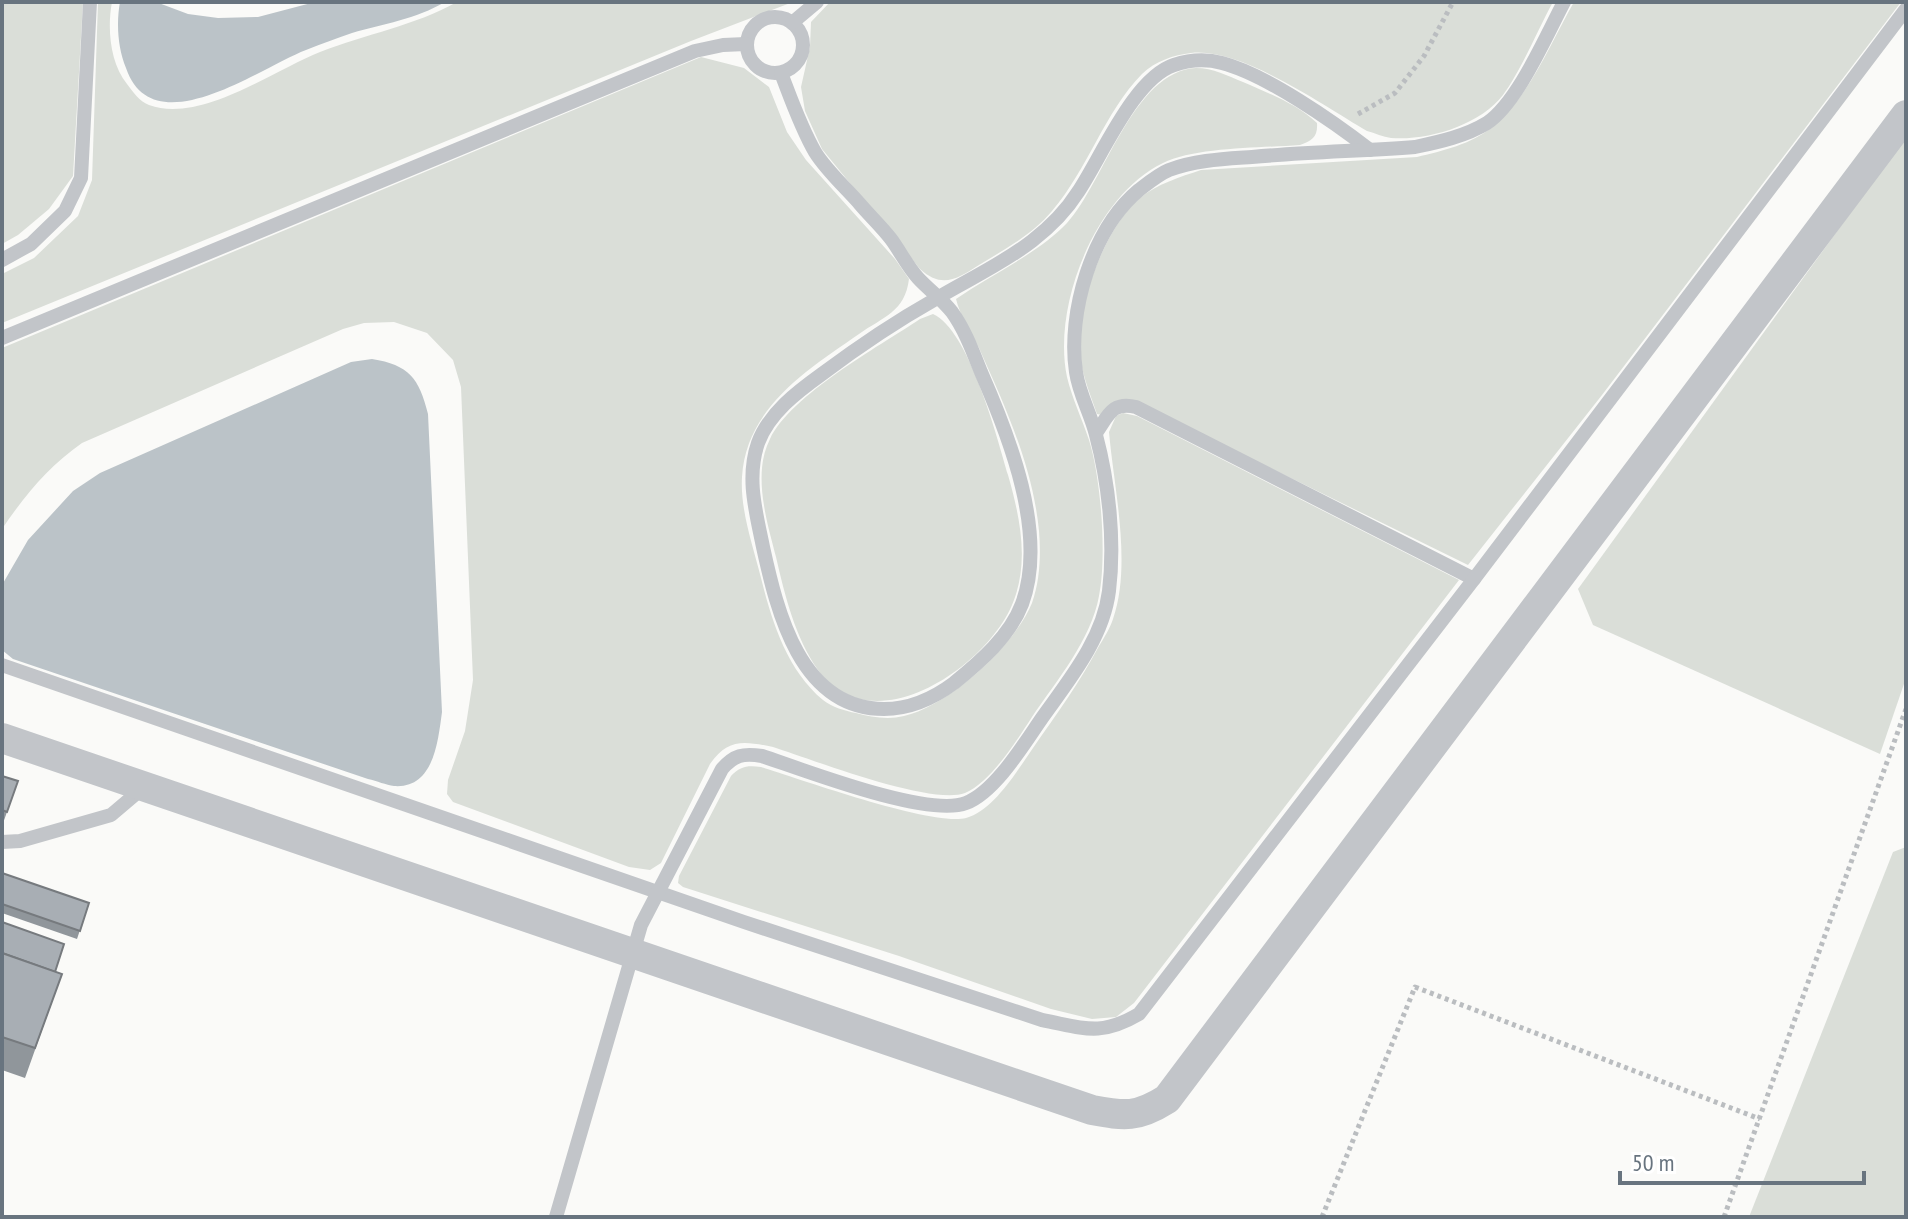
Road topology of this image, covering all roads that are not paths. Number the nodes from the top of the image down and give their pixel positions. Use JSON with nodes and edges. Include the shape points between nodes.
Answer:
{"nodes":[{"id":1,"x":90,"y":2,"type":"edge"},
{"id":2,"x":817,"y":2,"type":"edge"},
{"id":3,"x":1564,"y":2,"type":"edge"},
{"id":4,"x":1906,"y":9,"type":"edge"},
{"id":5,"x":792,"y":23,"type":"junction"},
{"id":6,"x":746,"y":44,"type":"junction"},
{"id":7,"x":781,"y":73,"type":"junction"},
{"id":8,"x":1906,"y":115,"type":"edge"},
{"id":9,"x":1338,"y":125,"type":"junction"},
{"id":10,"x":1370,"y":150,"type":"junction"},
{"id":11,"x":1322,"y":151,"type":"junction"},
{"id":12,"x":2,"y":260,"type":"edge"},
{"id":13,"x":938,"y":297,"type":"junction"},
{"id":14,"x":2,"y":338,"type":"edge"},
{"id":15,"x":1096,"y":433,"type":"junction"},
{"id":16,"x":1474,"y":579,"type":"junction"},
{"id":17,"x":2,"y":665,"type":"edge"},
{"id":18,"x":2,"y":738,"type":"edge"},
{"id":19,"x":144,"y":787,"type":"junction"},
{"id":20,"x":2,"y":842,"type":"edge"},
{"id":21,"x":658,"y":892,"type":"junction"},
{"id":22,"x":633,"y":955,"type":"junction"},
{"id":23,"x":556,"y":1217,"type":"edge"}],
"edges":[{"from":1,"to":12,"type":"lane","via":[[81,178],[65,211],[31,244]]},
{"from":2,"to":5,"type":"lane"},
{"from":3,"to":10,"type":"lane","via":[[1511,100],[1487,122],[1450,139]]},
{"from":4,"to":16,"type":"lane"},
{"from":5,"to":6,"type":"lane","via":[[781,18],[757,23]]},
{"from":5,"to":7,"type":"lane","via":[[803,45],[793,67]]},
{"from":6,"to":7,"type":"lane","via":[[757,68]]},
{"from":6,"to":14,"type":"lane","via":[[695,51]]},
{"from":7,"to":13,"type":"lane","via":[[816,154]]},
{"from":8,"to":22,"type":"street","via":[[1167,1099],[1127,1116],[1092,1110]]},
{"from":9,"to":10,"type":"lane"},
{"from":9,"to":11,"type":"lane","via":[[1340,140]]},
{"from":9,"to":13,"type":"lane","via":[[1221,62],[1170,66],[1150,80],[1060,216],[1031,242]]},
{"from":10,"to":11,"type":"lane"},
{"from":11,"to":15,"type":"lane","via":[[1201,161],[1166,171],[1112,219],[1088,271],[1073,344],[1076,375]]},
{"from":13,"to":13,"type":"lane","via":[[966,336],[1010,444],[1024,501],[1030,567],[1022,604],[982,659],[927,699],[900,709],[871,709],[832,693],[811,674],[793,644],[775,602],[756,514],[751,481],[756,449],[786,402],[865,342]]},
{"from":15,"to":16,"type":"lane","via":[[1113,408],[1136,407]]},
{"from":15,"to":21,"type":"lane","via":[[1110,518],[1109,593],[1103,618],[1079,666],[986,790],[958,805],[917,804],[762,756],[732,758]]},
{"from":16,"to":21,"type":"lane","via":[[1139,1014],[1118,1026],[1093,1030],[1042,1020]]},
{"from":17,"to":21,"type":"lane"},
{"from":18,"to":19,"type":"street"},
{"from":19,"to":20,"type":"lane","via":[[111,815]]},
{"from":19,"to":22,"type":"street"},
{"from":21,"to":22,"type":"lane"},
{"from":22,"to":23,"type":"lane"}]}
